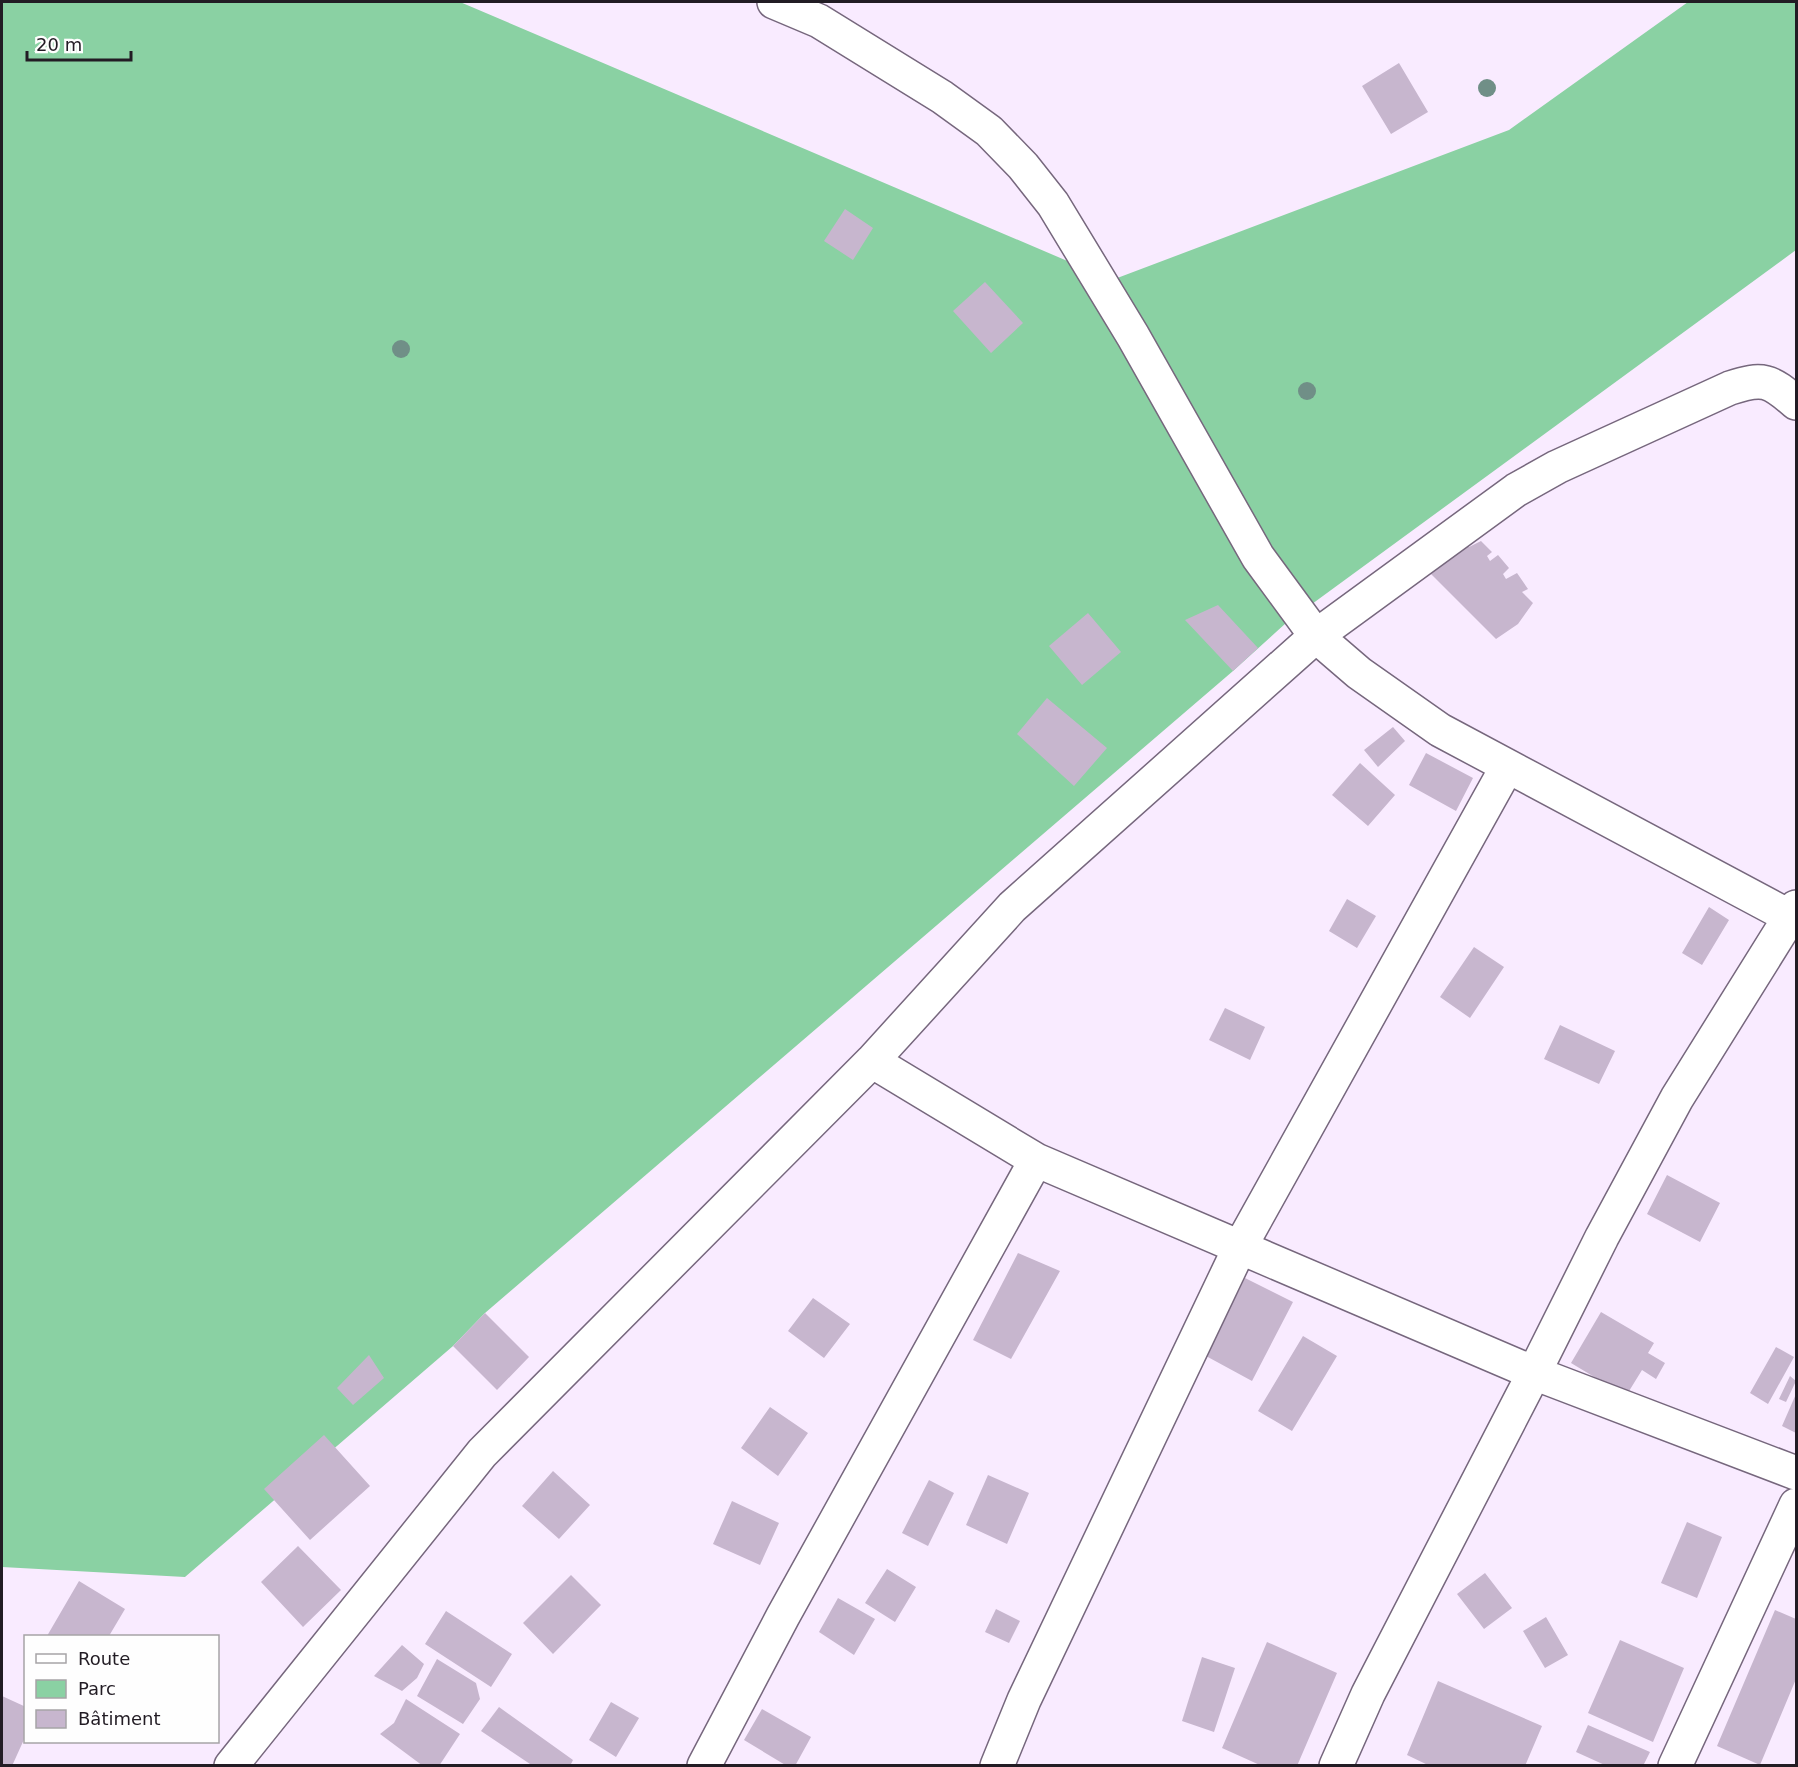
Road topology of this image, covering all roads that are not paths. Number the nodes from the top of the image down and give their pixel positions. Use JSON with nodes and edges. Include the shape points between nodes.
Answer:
{"nodes":[{"id":1,"x":774,"y":2,"type":"edge"},
{"id":2,"x":826,"y":11,"type":"edge"},
{"id":3,"x":1797,"y":403,"type":"edge"},
{"id":4,"x":1316,"y":636,"type":"junction"},
{"id":5,"x":1507,"y":767,"type":"junction"},
{"id":6,"x":1795,"y":915,"type":"edge"},
{"id":7,"x":872,"y":1061,"type":"junction"},
{"id":8,"x":1036,"y":1160,"type":"junction"},
{"id":9,"x":1240,"y":1247,"type":"junction"},
{"id":10,"x":1534,"y":1373,"type":"junction"},
{"id":11,"x":1797,"y":1473,"type":"edge"},
{"id":12,"x":1797,"y":1505,"type":"edge"},
{"id":13,"x":231,"y":1766,"type":"edge"},
{"id":14,"x":704,"y":1766,"type":"edge"},
{"id":15,"x":998,"y":1766,"type":"edge"},
{"id":16,"x":1336,"y":1766,"type":"edge"},
{"id":17,"x":1675,"y":1766,"type":"edge"}],
"edges":[{"from":1,"to":2,"type":"street"},
{"from":2,"to":4,"type":"street","via":[[989,131],[1053,204],[1258,557]]},
{"from":3,"to":4,"type":"street","via":[[1778,386],[1754,380],[1557,467],[1516,490]]},
{"from":4,"to":5,"type":"street","via":[[1359,673],[1440,730]]},
{"from":4,"to":7,"type":"street","via":[[1012,907]]},
{"from":5,"to":6,"type":"street"},
{"from":5,"to":9,"type":"street"},
{"from":6,"to":10,"type":"street","via":[[1677,1098]]},
{"from":7,"to":8,"type":"street"},
{"from":7,"to":13,"type":"street","via":[[482,1453]]},
{"from":8,"to":9,"type":"street"},
{"from":8,"to":14,"type":"street"},
{"from":9,"to":10,"type":"street"},
{"from":9,"to":15,"type":"street","via":[[1024,1700]]},
{"from":10,"to":11,"type":"street"},
{"from":10,"to":16,"type":"street","via":[[1368,1694]]},
{"from":12,"to":17,"type":"street"}]}
